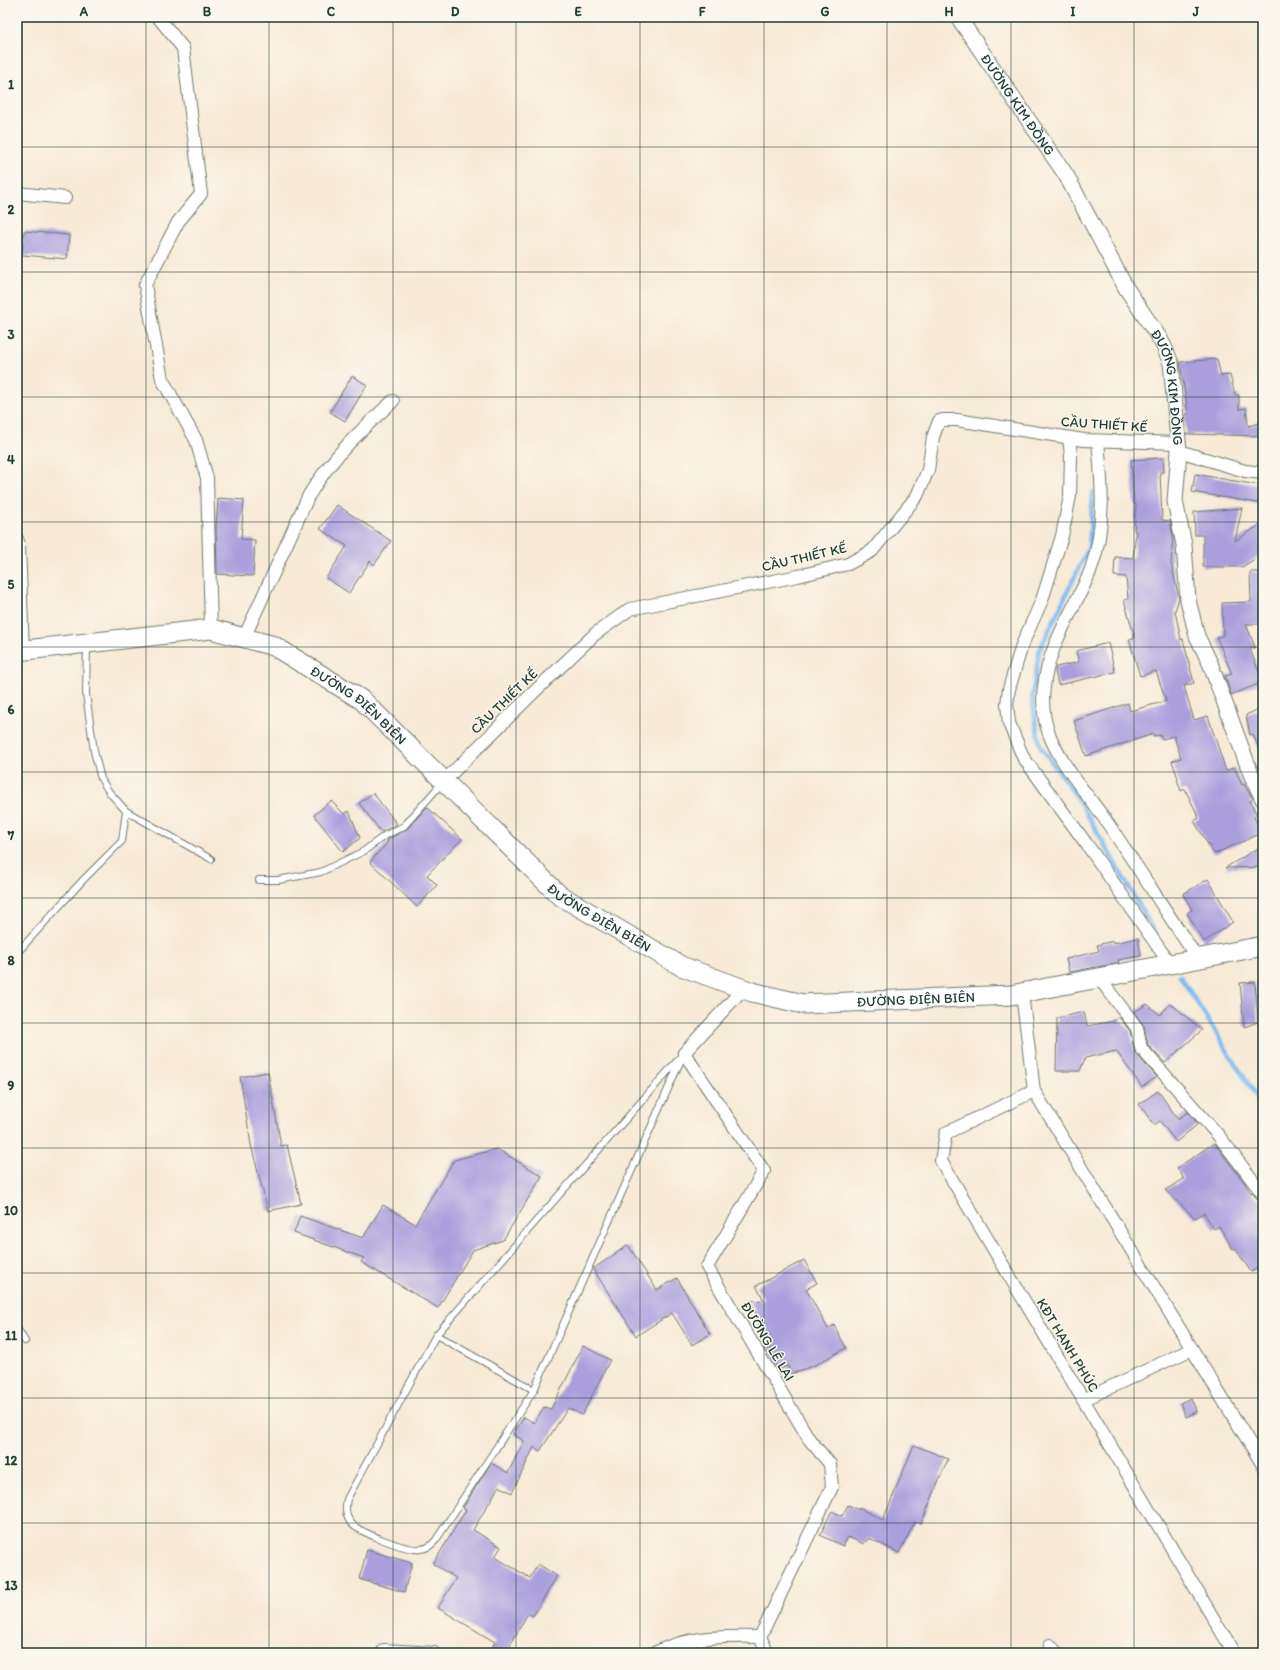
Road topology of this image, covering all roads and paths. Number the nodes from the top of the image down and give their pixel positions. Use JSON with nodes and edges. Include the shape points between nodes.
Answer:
{"nodes":[{"id":1,"x":158,"y":17,"type":"edge"},
{"id":2,"x":958,"y":17,"type":"edge"},
{"id":3,"x":17,"y":193,"type":"edge"},
{"id":4,"x":65,"y":198,"type":"dead end"},
{"id":5,"x":392,"y":402,"type":"dead end"},
{"id":6,"x":1069,"y":438,"type":"junction"},
{"id":7,"x":1098,"y":441,"type":"junction"},
{"id":8,"x":1179,"y":447,"type":"junction"},
{"id":9,"x":1263,"y":473,"type":"edge"},
{"id":10,"x":17,"y":538,"type":"edge"},
{"id":11,"x":211,"y":629,"type":"junction"},
{"id":12,"x":244,"y":638,"type":"junction"},
{"id":13,"x":87,"y":643,"type":"junction"},
{"id":14,"x":20,"y":651,"type":"edge"},
{"id":15,"x":444,"y":781,"type":"junction"},
{"id":16,"x":1263,"y":799,"type":"edge"},
{"id":17,"x":126,"y":811,"type":"junction"},
{"id":18,"x":211,"y":859,"type":"dead end"},
{"id":19,"x":259,"y":880,"type":"dead end"},
{"id":20,"x":1263,"y":946,"type":"edge"},
{"id":21,"x":17,"y":952,"type":"edge"},
{"id":22,"x":1198,"y":958,"type":"junction"},
{"id":23,"x":1170,"y":964,"type":"junction"},
{"id":24,"x":1100,"y":978,"type":"junction"},
{"id":25,"x":742,"y":989,"type":"junction"},
{"id":26,"x":1022,"y":993,"type":"junction"},
{"id":27,"x":684,"y":1053,"type":"junction"},
{"id":28,"x":1034,"y":1090,"type":"junction"},
{"id":29,"x":1263,"y":1194,"type":"edge"},
{"id":30,"x":17,"y":1328,"type":"edge"},
{"id":31,"x":436,"y":1335,"type":"junction"},
{"id":32,"x":24,"y":1341,"type":"dead end"},
{"id":33,"x":1192,"y":1350,"type":"junction"},
{"id":34,"x":534,"y":1390,"type":"junction"},
{"id":35,"x":1084,"y":1400,"type":"junction"},
{"id":36,"x":1263,"y":1465,"type":"edge"},
{"id":37,"x":760,"y":1637,"type":"junction"},
{"id":38,"x":382,"y":1653,"type":"edge"},
{"id":39,"x":434,"y":1653,"type":"edge"},
{"id":40,"x":654,"y":1653,"type":"edge"},
{"id":41,"x":768,"y":1653,"type":"edge"},
{"id":42,"x":1234,"y":1653,"type":"edge"}],
"edges":[{"from":1,"to":11,"type":"street","via":[[183,48],[201,194],[178,222],[145,285],[162,379],[196,440],[207,478]]},
{"from":2,"to":8,"type":"street","name":"ĐƯỜNG KIM ĐỒNG","via":[[1066,175],[1126,288],[1162,342],[1171,363]]},
{"from":3,"to":4,"type":"street"},
{"from":5,"to":12,"type":"street","via":[[352,438],[309,495]]},
{"from":6,"to":7,"type":"street","name":"CẦU THIẾT KẾ"},
{"from":6,"to":15,"type":"street","name":"CẦU THIẾT KẾ","via":[[957,420],[939,421],[928,470],[917,496],[872,550],[848,564],[630,609],[595,634]]},
{"from":6,"to":23,"type":"street","via":[[1070,496],[1062,536],[1042,600],[1022,645],[1009,689],[1009,723],[1022,757]]},
{"from":7,"to":8,"type":"street","name":"CẦU THIẾT KẾ"},
{"from":7,"to":22,"type":"street","via":[[1102,494],[1098,546],[1091,569],[1060,635],[1048,668],[1044,686],[1045,720],[1057,752],[1070,773],[1104,818]]},
{"from":8,"to":9,"type":"street","name":"CẦU THIẾT KẾ","via":[[1245,471]]},
{"from":8,"to":16,"type":"street","name":"ĐƯỜNG KIM ĐỒNG","via":[[1175,501],[1184,545],[1188,600],[1196,636],[1210,663],[1251,774]]},
{"from":10,"to":14,"type":"street"},
{"from":11,"to":12,"type":"main road","name":"ĐƯỜNG ĐIỆN BIÊN"},
{"from":11,"to":13,"type":"main road","name":"ĐƯỜNG ĐIỆN BIÊN"},
{"from":12,"to":15,"type":"main road","name":"ĐƯỜNG ĐIỆN BIÊN","via":[[274,646],[362,700]]},
{"from":13,"to":14,"type":"main road","name":"ĐƯỜNG ĐIỆN BIÊN"},
{"from":13,"to":17,"type":"lane","via":[[86,694],[94,751],[101,779]]},
{"from":15,"to":19,"type":"lane","via":[[404,826],[384,836],[364,851],[321,872],[278,880]]},
{"from":15,"to":25,"type":"main road","name":"ĐƯỜNG ĐIỆN BIÊN","via":[[559,895],[681,966]]},
{"from":17,"to":18,"type":"lane"},
{"from":17,"to":21,"type":"lane","via":[[122,841]]},
{"from":20,"to":22,"type":"main road","name":"ĐƯỜNG ĐIỆN BIÊN"},
{"from":22,"to":23,"type":"main road","name":"ĐƯỜNG ĐIỆN BIÊN"},
{"from":23,"to":24,"type":"main road","name":"ĐƯỜNG ĐIỆN BIÊN"},
{"from":24,"to":26,"type":"main road","name":"ĐƯỜNG ĐIỆN BIÊN"},
{"from":24,"to":29,"type":"street","via":[[1137,1028],[1141,1048],[1218,1135]]},
{"from":25,"to":26,"type":"main road","name":"ĐƯỜNG ĐIỆN BIÊN","via":[[803,1004]]},
{"from":25,"to":27,"type":"street"},
{"from":26,"to":28,"type":"street"},
{"from":27,"to":31,"type":"lane"},
{"from":27,"to":34,"type":"lane"},
{"from":27,"to":37,"type":"street","name":"ĐƯỜNG LÊ LAI","via":[[764,1171],[707,1267],[809,1439],[830,1464],[832,1487]]},
{"from":28,"to":33,"type":"street"},
{"from":28,"to":35,"type":"street","name":"KĐT HẠNH PHÚC","via":[[946,1133],[941,1161]]},
{"from":30,"to":32,"type":"lane"},
{"from":31,"to":34,"type":"lane"},
{"from":31,"to":34,"type":"lane","via":[[347,1499],[348,1518],[355,1528],[414,1550],[433,1544]]},
{"from":33,"to":35,"type":"street"},
{"from":33,"to":36,"type":"street"},
{"from":35,"to":42,"type":"street","name":"KĐT HẠNH PHÚC"},
{"from":37,"to":40,"type":"street","via":[[715,1636],[667,1646]]},
{"from":37,"to":41,"type":"street"},
{"from":38,"to":39,"type":"street","via":[[384,1650]]}]}
